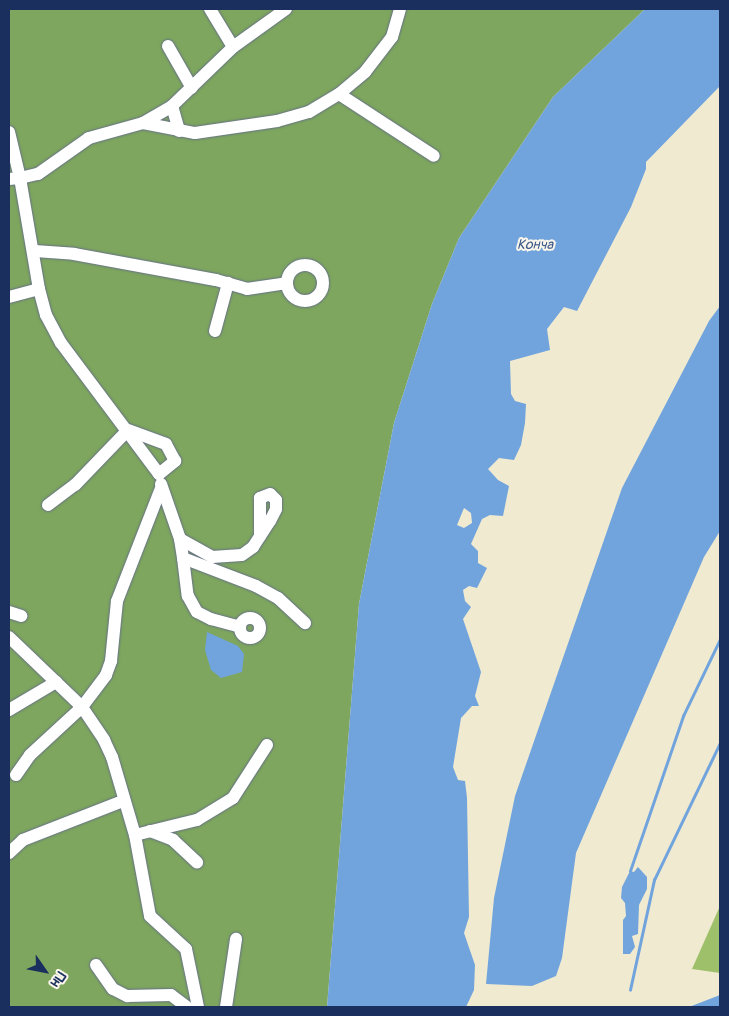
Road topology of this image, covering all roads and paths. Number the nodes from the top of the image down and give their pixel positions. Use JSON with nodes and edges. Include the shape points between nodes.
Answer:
{"nodes":[{"id":1,"x":210,"y":9,"type":"edge"},
{"id":2,"x":286,"y":9,"type":"edge"},
{"id":3,"x":400,"y":9,"type":"edge"},
{"id":4,"x":168,"y":46,"type":"dead end"},
{"id":5,"x":233,"y":47,"type":"junction"},
{"id":6,"x":192,"y":88,"type":"junction"},
{"id":7,"x":339,"y":94,"type":"junction"},
{"id":8,"x":172,"y":106,"type":"junction"},
{"id":9,"x":143,"y":123,"type":"junction"},
{"id":10,"x":179,"y":131,"type":"junction"},
{"id":11,"x":9,"y":132,"type":"edge"},
{"id":12,"x":434,"y":156,"type":"dead end"},
{"id":13,"x":14,"y":178,"type":"edge"},
{"id":14,"x":34,"y":251,"type":"junction"},
{"id":15,"x":228,"y":283,"type":"junction"},
{"id":16,"x":287,"y":283,"type":"dead end"},
{"id":17,"x":39,"y":289,"type":"junction"},
{"id":18,"x":9,"y":297,"type":"edge"},
{"id":19,"x":215,"y":331,"type":"dead end"},
{"id":20,"x":128,"y":430,"type":"junction"},
{"id":21,"x":159,"y":474,"type":"junction"},
{"id":22,"x":161,"y":488,"type":"junction"},
{"id":23,"x":48,"y":504,"type":"dead end"},
{"id":24,"x":260,"y":536,"type":"dead end"},
{"id":25,"x":180,"y":539,"type":"junction"},
{"id":26,"x":183,"y":558,"type":"junction"},
{"id":27,"x":9,"y":612,"type":"edge"},
{"id":28,"x":21,"y":616,"type":"dead end"},
{"id":29,"x":305,"y":623,"type":"dead end"},
{"id":30,"x":240,"y":627,"type":"dead end"},
{"id":31,"x":9,"y":637,"type":"edge"},
{"id":32,"x":56,"y":682,"type":"junction"},
{"id":33,"x":82,"y":707,"type":"junction"},
{"id":34,"x":9,"y":710,"type":"edge"},
{"id":35,"x":267,"y":745,"type":"dead end"},
{"id":36,"x":16,"y":775,"type":"dead end"},
{"id":37,"x":123,"y":801,"type":"junction"},
{"id":38,"x":150,"y":831,"type":"junction"},
{"id":39,"x":135,"y":835,"type":"junction"},
{"id":40,"x":9,"y":853,"type":"edge"},
{"id":41,"x":197,"y":862,"type":"dead end"},
{"id":42,"x":236,"y":940,"type":"dead end"},
{"id":43,"x":96,"y":965,"type":"dead end"},
{"id":44,"x":187,"y":1007,"type":"edge"},
{"id":45,"x":198,"y":1007,"type":"edge"},
{"id":46,"x":226,"y":1007,"type":"edge"}],
"edges":[{"from":1,"to":5,"type":"street"},
{"from":2,"to":5,"type":"street"},
{"from":3,"to":7,"type":"street","via":[[392,37],[364,72]]},
{"from":4,"to":6,"type":"street"},
{"from":5,"to":6,"type":"street"},
{"from":6,"to":8,"type":"street"},
{"from":7,"to":10,"type":"street","via":[[309,112],[277,121],[212,131]]},
{"from":7,"to":12,"type":"street"},
{"from":8,"to":9,"type":"street"},
{"from":8,"to":10,"type":"street"},
{"from":9,"to":10,"type":"street"},
{"from":9,"to":13,"type":"street","via":[[89,138],[38,174]]},
{"from":11,"to":13,"type":"street"},
{"from":13,"to":14,"type":"street"},
{"from":14,"to":15,"type":"street","via":[[74,254]]},
{"from":14,"to":17,"type":"street"},
{"from":15,"to":16,"type":"street","via":[[247,289]]},
{"from":15,"to":19,"type":"street"},
{"from":17,"to":18,"type":"street"},
{"from":17,"to":20,"type":"street","via":[[46,315],[61,343]]},
{"from":20,"to":21,"type":"street"},
{"from":20,"to":21,"type":"street","via":[[166,444],[175,461]]},
{"from":20,"to":23,"type":"street","via":[[75,485]]},
{"from":21,"to":22,"type":"street"},
{"from":22,"to":25,"type":"street"},
{"from":22,"to":33,"type":"street","via":[[117,601],[112,661]]},
{"from":24,"to":25,"type":"street","via":[[242,555],[227,557],[212,557]]},
{"from":25,"to":26,"type":"street"},
{"from":26,"to":29,"type":"street","via":[[256,586],[278,598]]},
{"from":26,"to":30,"type":"street","via":[[188,596],[198,612]]},
{"from":27,"to":28,"type":"street"},
{"from":31,"to":32,"type":"street"},
{"from":32,"to":33,"type":"street"},
{"from":32,"to":34,"type":"street"},
{"from":33,"to":36,"type":"street","via":[[30,755]]},
{"from":33,"to":37,"type":"street","via":[[112,757]]},
{"from":35,"to":38,"type":"street","via":[[234,798],[197,820]]},
{"from":37,"to":39,"type":"street"},
{"from":37,"to":40,"type":"street","via":[[23,840]]},
{"from":38,"to":39,"type":"street"},
{"from":38,"to":41,"type":"street","via":[[174,840]]},
{"from":39,"to":45,"type":"street","via":[[150,916],[186,949]]},
{"from":42,"to":46,"type":"street"},
{"from":43,"to":44,"type":"street","via":[[113,989],[127,996],[171,995]]}]}
